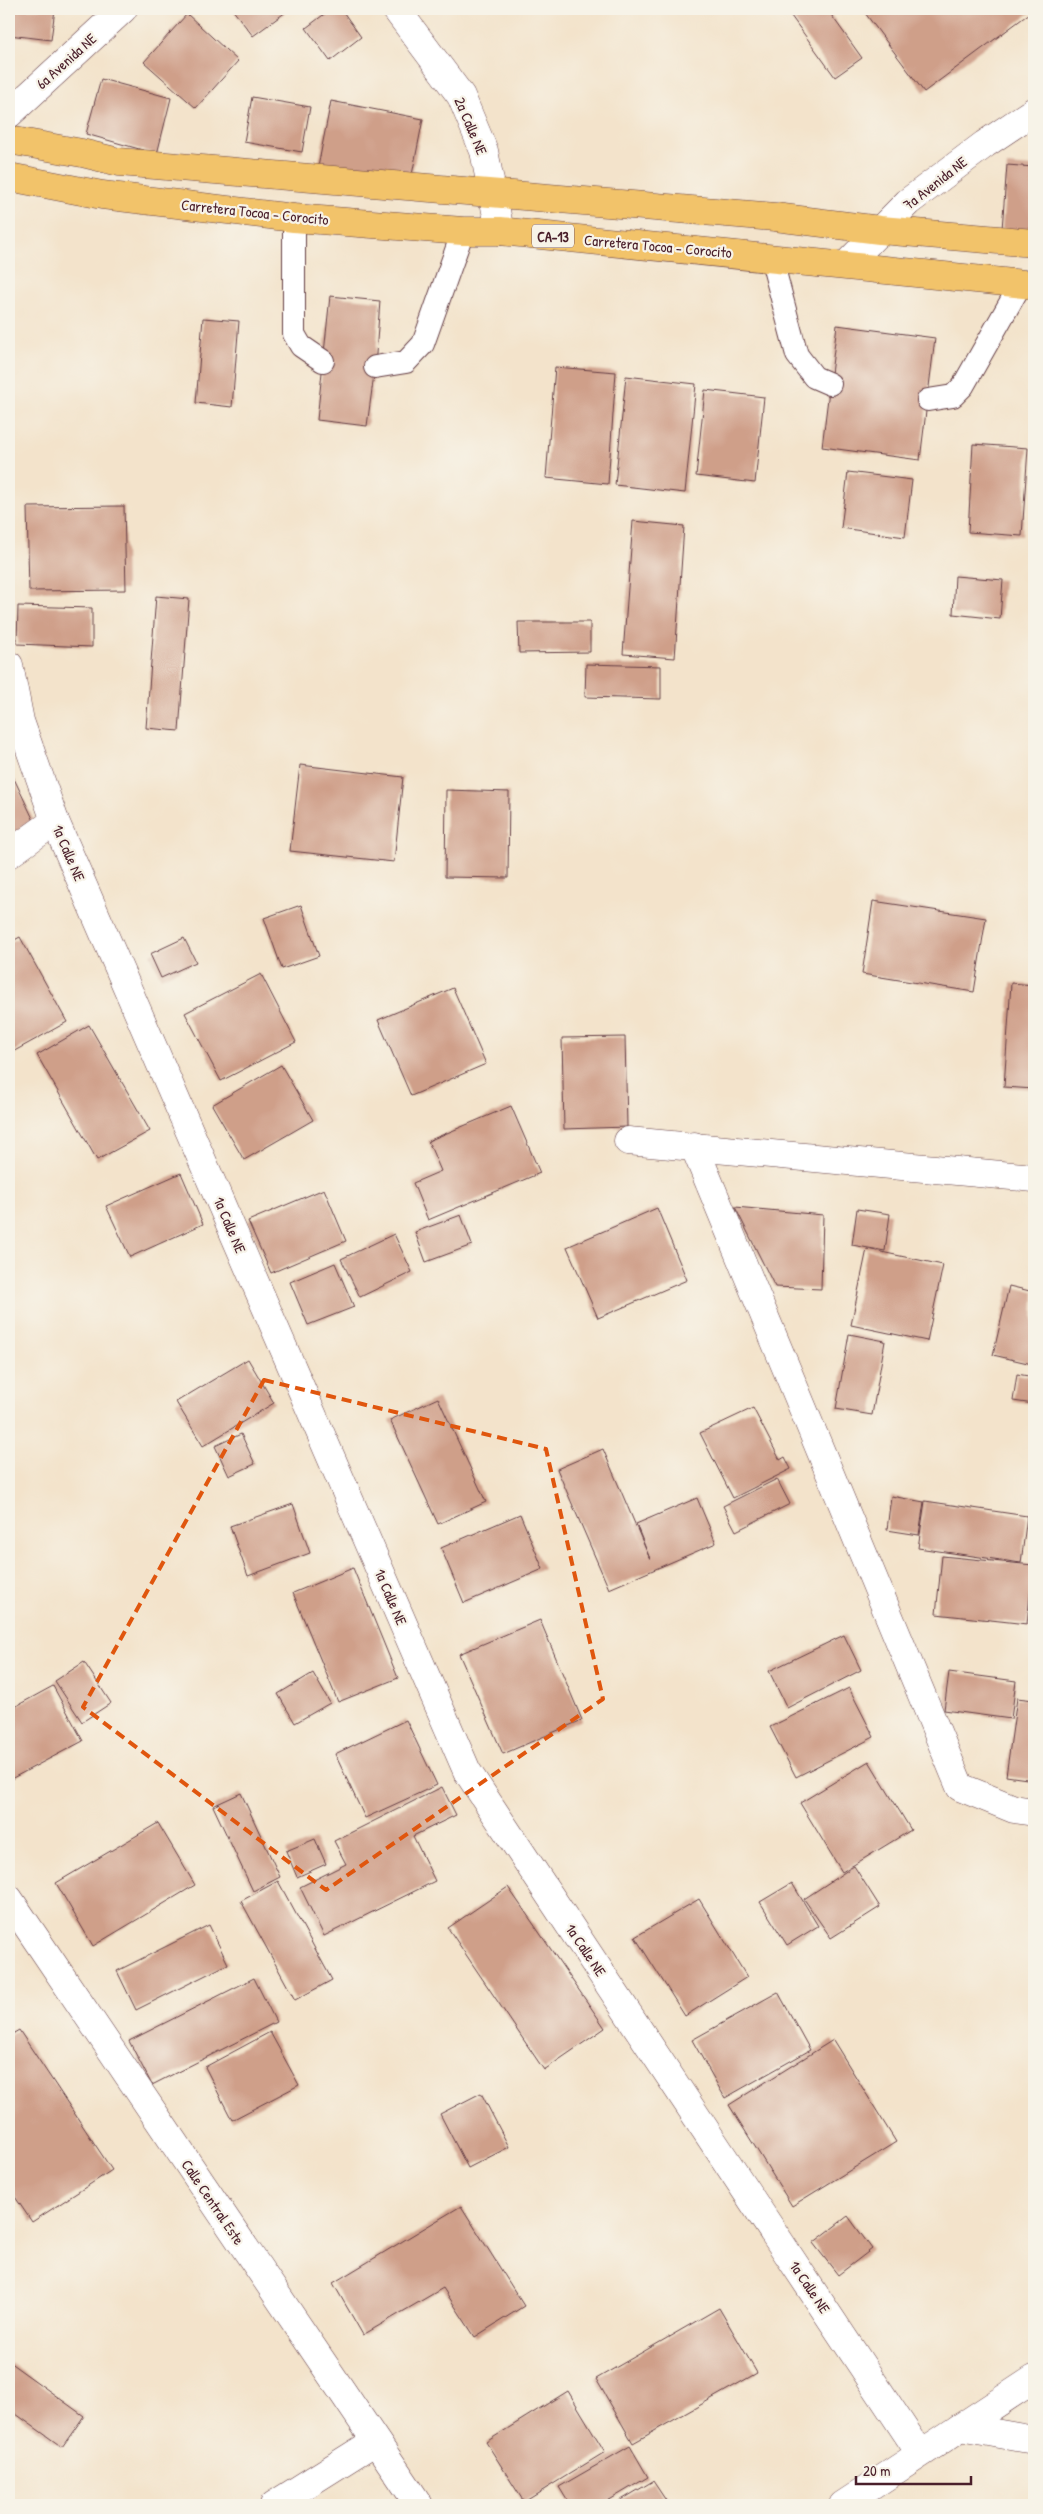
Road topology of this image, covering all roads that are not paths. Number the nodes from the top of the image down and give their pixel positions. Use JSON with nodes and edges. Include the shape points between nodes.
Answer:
{"nodes":[{"id":1,"x":124,"y":9,"type":"edge"},
{"id":2,"x":396,"y":9,"type":"edge"},
{"id":3,"x":1034,"y":111,"type":"edge"},
{"id":4,"x":9,"y":114,"type":"edge"},
{"id":5,"x":9,"y":140,"type":"edge"},
{"id":6,"x":9,"y":177,"type":"edge"},
{"id":7,"x":493,"y":193,"type":"junction"},
{"id":8,"x":294,"y":218,"type":"junction"},
{"id":9,"x":880,"y":230,"type":"junction"},
{"id":10,"x":500,"y":231,"type":"junction"},
{"id":11,"x":463,"y":232,"type":"junction"},
{"id":12,"x":1034,"y":243,"type":"edge"},
{"id":13,"x":771,"y":257,"type":"junction"},
{"id":14,"x":846,"y":266,"type":"junction"},
{"id":15,"x":1028,"y":283,"type":"edge"},
{"id":16,"x":323,"y":361,"type":"dead end"},
{"id":17,"x":375,"y":367,"type":"dead end"},
{"id":18,"x":830,"y":384,"type":"dead end"},
{"id":19,"x":928,"y":400,"type":"dead end"},
{"id":20,"x":9,"y":665,"type":"edge"},
{"id":21,"x":55,"y":821,"type":"junction"},
{"id":22,"x":9,"y":854,"type":"edge"},
{"id":23,"x":628,"y":1141,"type":"dead end"},
{"id":24,"x":694,"y":1146,"type":"junction"},
{"id":25,"x":1034,"y":1178,"type":"edge"},
{"id":26,"x":1034,"y":1812,"type":"edge"},
{"id":27,"x":9,"y":1898,"type":"edge"},
{"id":28,"x":1034,"y":2379,"type":"edge"},
{"id":29,"x":961,"y":2427,"type":"junction"},
{"id":30,"x":1034,"y":2440,"type":"edge"},
{"id":31,"x":374,"y":2442,"type":"junction"},
{"id":32,"x":920,"y":2453,"type":"junction"},
{"id":33,"x":274,"y":2505,"type":"edge"},
{"id":34,"x":418,"y":2505,"type":"edge"},
{"id":35,"x":843,"y":2505,"type":"edge"}],
"edges":[{"from":1,"to":4,"type":"street","name":"6a Avenida NE"},
{"from":2,"to":7,"type":"street","name":"2a Calle NE","via":[[461,96],[484,151]]},
{"from":3,"to":9,"type":"street","name":"7a Avenida NE","via":[[908,202]]},
{"from":5,"to":7,"type":"main road","via":[[119,162]]},
{"from":6,"to":8,"type":"main road","name":"Carretera Tocoa - Corocito","number":"CA-13","via":[[102,195]]},
{"from":7,"to":9,"type":"main road","via":[[775,217]]},
{"from":7,"to":10,"type":"street","name":"2a Calle NE"},
{"from":8,"to":11,"type":"main road","name":"Carretera Tocoa - Corocito","number":"CA-13"},
{"from":8,"to":16,"type":"lane","via":[[294,334],[301,346]]},
{"from":9,"to":12,"type":"main road"},
{"from":9,"to":14,"type":"street","name":"7a Avenida NE"},
{"from":10,"to":11,"type":"main road","name":"Carretera Tocoa - Corocito","number":"CA-13"},
{"from":10,"to":13,"type":"main road","name":"Carretera Tocoa - Corocito","number":"CA-13"},
{"from":11,"to":17,"type":"lane","via":[[423,344],[406,362]]},
{"from":13,"to":14,"type":"main road","name":"Carretera Tocoa - Corocito","number":"CA-13"},
{"from":13,"to":18,"type":"lane","via":[[797,355],[814,377]]},
{"from":14,"to":15,"type":"main road","name":"Carretera Tocoa - Corocito","number":"CA-13"},
{"from":15,"to":19,"type":"lane","via":[[963,386],[953,396]]},
{"from":20,"to":21,"type":"street","name":"1a Calle NE","via":[[20,721]]},
{"from":21,"to":22,"type":"street"},
{"from":21,"to":32,"type":"street","name":"1a Calle NE","via":[[467,1771]]},
{"from":23,"to":24,"type":"street"},
{"from":24,"to":25,"type":"street"},
{"from":24,"to":26,"type":"street","via":[[960,1787],[1014,1809]]},
{"from":27,"to":31,"type":"street","name":"Calle Central Este"},
{"from":28,"to":29,"type":"street"},
{"from":29,"to":30,"type":"street"},
{"from":29,"to":32,"type":"street"},
{"from":31,"to":33,"type":"street"},
{"from":31,"to":34,"type":"street","name":"Calle Central Este"},
{"from":32,"to":35,"type":"street"}]}
